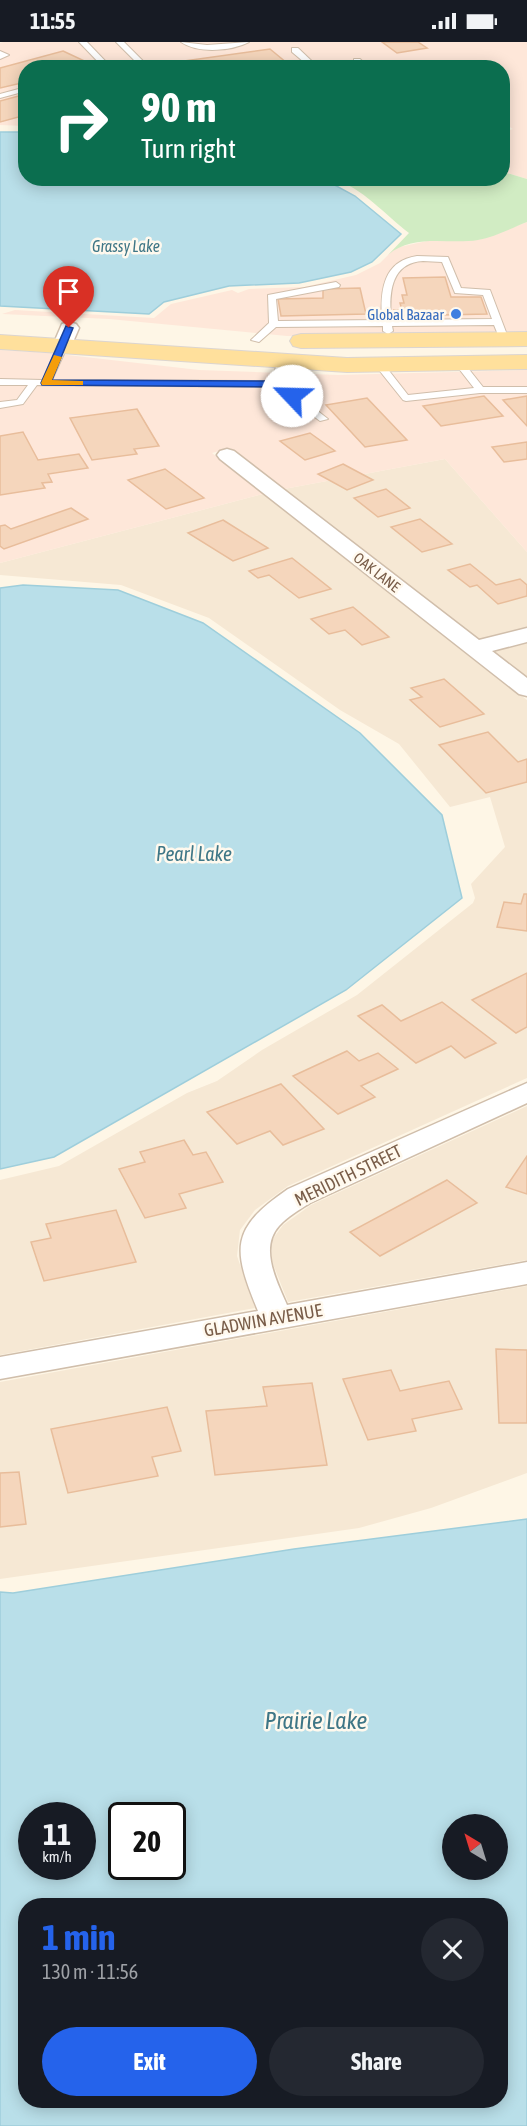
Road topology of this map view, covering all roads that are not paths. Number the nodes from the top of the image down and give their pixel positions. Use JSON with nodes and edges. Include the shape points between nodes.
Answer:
{"nodes":[{"id":1,"x":83,"y":42,"type":"edge"},
{"id":2,"x":120,"y":42,"type":"edge"},
{"id":3,"x":185,"y":42,"type":"edge"},
{"id":4,"x":246,"y":42,"type":"edge"},
{"id":5,"x":295,"y":50,"type":"dead end"},
{"id":6,"x":100,"y":60,"type":"edge"},
{"id":7,"x":139,"y":60,"type":"edge"},
{"id":8,"x":307,"y":60,"type":"edge"},
{"id":9,"x":18,"y":91,"type":"edge"},
{"id":10,"x":0,"y":96,"type":"edge"},
{"id":11,"x":336,"y":285,"type":"dead end"},
{"id":12,"x":0,"y":324,"type":"edge"},
{"id":13,"x":274,"y":324,"type":"junction"},
{"id":14,"x":501,"y":331,"type":"junction"},
{"id":15,"x":388,"y":333,"type":"junction"},
{"id":16,"x":66,"y":336,"type":"junction"},
{"id":17,"x":527,"y":339,"type":"edge"},
{"id":18,"x":256,"y":340,"type":"junction"},
{"id":19,"x":0,"y":342,"type":"edge"},
{"id":20,"x":282,"y":361,"type":"junction"},
{"id":21,"x":527,"y":362,"type":"edge"},
{"id":22,"x":461,"y":364,"type":"junction"},
{"id":23,"x":380,"y":365,"type":"junction"},
{"id":24,"x":0,"y":382,"type":"edge"},
{"id":25,"x":34,"y":383,"type":"junction"},
{"id":26,"x":46,"y":383,"type":"junction"},
{"id":27,"x":277,"y":384,"type":"junction"},
{"id":28,"x":480,"y":390,"type":"junction"},
{"id":29,"x":527,"y":390,"type":"edge"},
{"id":30,"x":0,"y":405,"type":"edge"},
{"id":31,"x":323,"y":420,"type":"dead end"},
{"id":32,"x":227,"y":455,"type":"dead end"},
{"id":33,"x":527,"y":635,"type":"edge"},
{"id":34,"x":475,"y":648,"type":"junction"},
{"id":35,"x":527,"y":689,"type":"edge"},
{"id":36,"x":527,"y":1092,"type":"edge"},
{"id":37,"x":527,"y":1273,"type":"edge"},
{"id":38,"x":276,"y":1317,"type":"junction"},
{"id":39,"x":0,"y":1368,"type":"edge"}],
"edges":[{"from":1,"to":6,"type":"lane"},
{"from":2,"to":7,"type":"lane"},
{"from":3,"to":4,"type":"lane","via":[[206,48]]},
{"from":5,"to":8,"type":"lane"},
{"from":9,"to":10,"type":"lane"},
{"from":11,"to":13,"type":"lane","via":[[272,297]]},
{"from":12,"to":16,"type":"main road"},
{"from":13,"to":15,"type":"lane"},
{"from":13,"to":18,"type":"lane"},
{"from":14,"to":15,"type":"main road"},
{"from":14,"to":15,"type":"lane","via":[[487,292],[458,291],[445,259],[402,263],[395,270],[388,288]]},
{"from":14,"to":17,"type":"main road"},
{"from":15,"to":18,"type":"main road"},
{"from":16,"to":18,"type":"main road"},
{"from":16,"to":19,"type":"main road"},
{"from":16,"to":20,"type":"main road"},
{"from":16,"to":26,"type":"lane"},
{"from":20,"to":23,"type":"main road"},
{"from":20,"to":27,"type":"lane"},
{"from":21,"to":22,"type":"main road"},
{"from":22,"to":23,"type":"main road"},
{"from":22,"to":28,"type":"lane"},
{"from":23,"to":28,"type":"lane","via":[[406,398]]},
{"from":24,"to":25,"type":"lane"},
{"from":25,"to":26,"type":"lane"},
{"from":25,"to":30,"type":"lane","via":[[20,402]]},
{"from":26,"to":27,"type":"lane"},
{"from":27,"to":31,"type":"lane"},
{"from":28,"to":29,"type":"lane"},
{"from":32,"to":34,"type":"street","name":"OAK LANE"},
{"from":33,"to":34,"type":"street"},
{"from":34,"to":35,"type":"street","name":"OAK LANE"},
{"from":36,"to":38,"type":"street","name":"MERIDITH STREET","via":[[299,1196],[268,1218],[255,1236],[254,1258]]},
{"from":37,"to":38,"type":"street","name":"GLADWIN AVENUE"},
{"from":38,"to":39,"type":"street","name":"GLADWIN AVENUE"}]}
